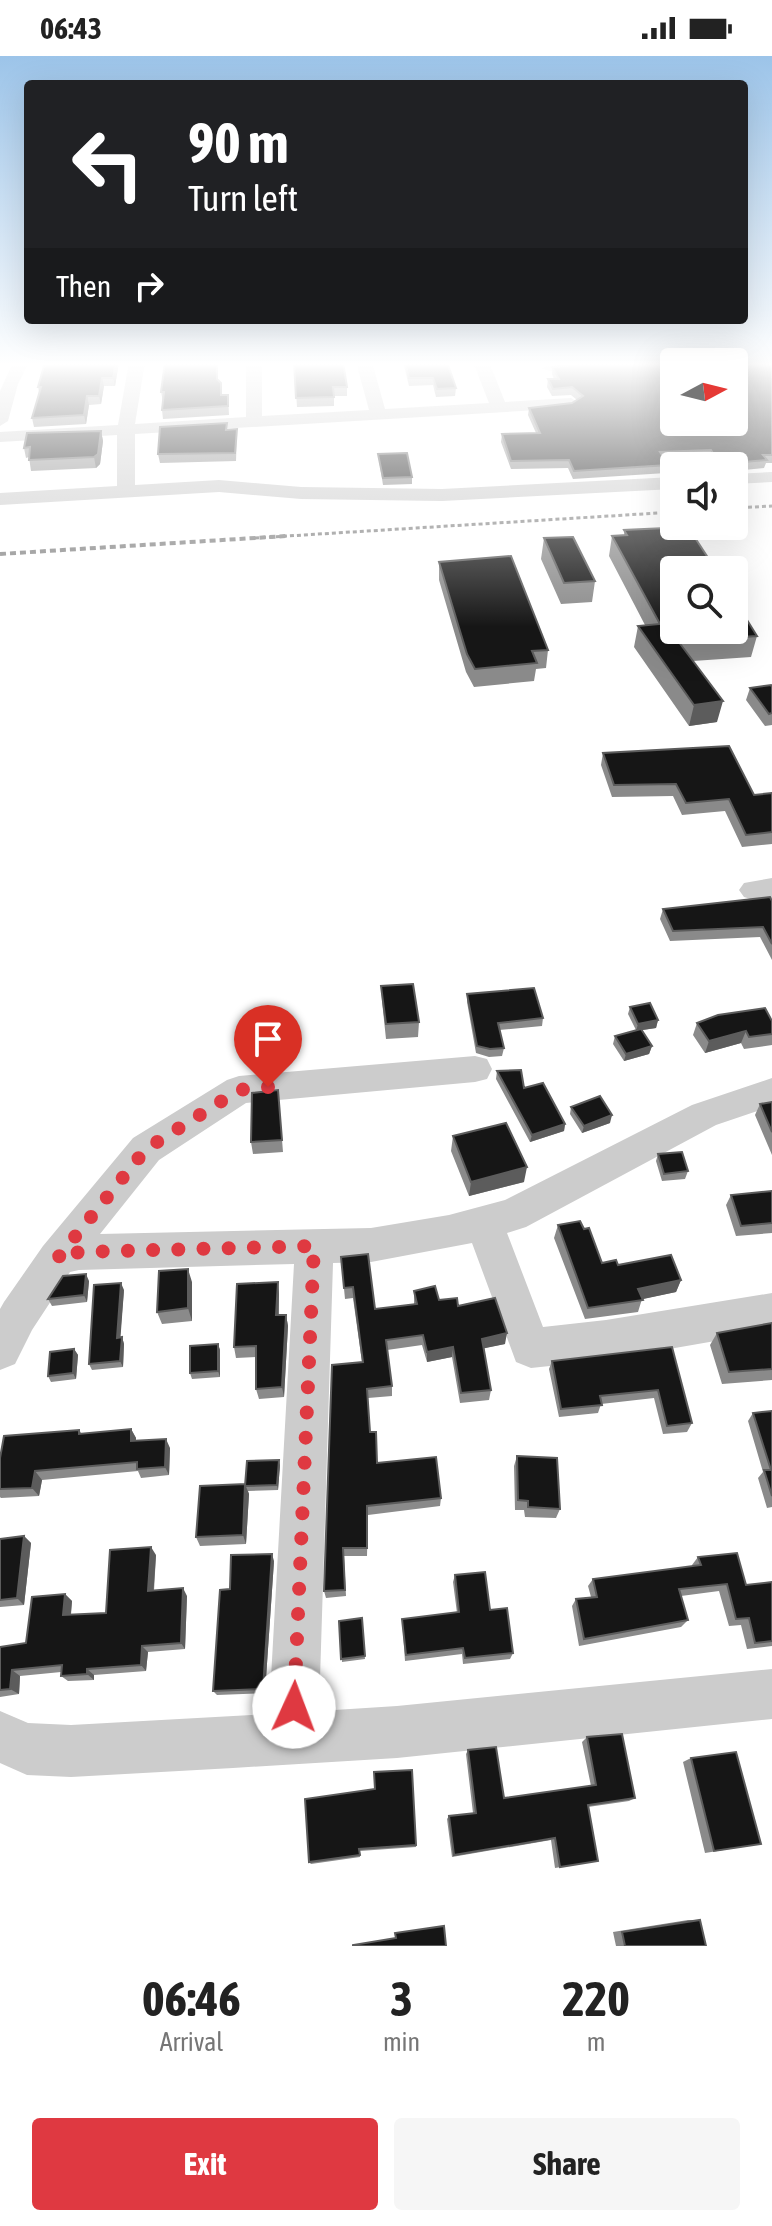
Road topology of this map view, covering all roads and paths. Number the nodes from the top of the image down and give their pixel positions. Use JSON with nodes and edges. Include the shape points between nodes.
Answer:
{"nodes":[{"id":1,"x":126,"y":450,"type":"edge"},
{"id":2,"x":772,"y":477,"type":"edge"},
{"id":3,"x":748,"y":478,"type":"edge"},
{"id":4,"x":660,"y":484,"type":"edge"},
{"id":5,"x":126,"y":493,"type":"junction"},
{"id":6,"x":0,"y":499,"type":"edge"},
{"id":7,"x":475,"y":1069,"type":"dead end"},
{"id":8,"x":772,"y":1092,"type":"edge"},
{"id":9,"x":484,"y":1223,"type":"junction"},
{"id":10,"x":314,"y":1246,"type":"junction"},
{"id":11,"x":57,"y":1259,"type":"junction"},
{"id":12,"x":772,"y":1312,"type":"edge"},
{"id":13,"x":0,"y":1350,"type":"edge"},
{"id":14,"x":772,"y":1694,"type":"edge"},
{"id":15,"x":0,"y":1737,"type":"edge"},
{"id":16,"x":293,"y":1738,"type":"junction"}],
"edges":[{"from":1,"to":5,"type":"street"},
{"from":2,"to":3,"type":"street"},
{"from":4,"to":5,"type":"street","via":[[496,494],[301,493],[219,486]]},
{"from":5,"to":6,"type":"street"},
{"from":7,"to":11,"type":"street","via":[[239,1090],[146,1149]]},
{"from":8,"to":9,"type":"street","via":[[704,1115],[545,1200]]},
{"from":9,"to":10,"type":"street","via":[[371,1245]]},
{"from":9,"to":12,"type":"street","via":[[531,1348]]},
{"from":10,"to":11,"type":"street","via":[[79,1252]]},
{"from":10,"to":16,"type":"street"},
{"from":11,"to":13,"type":"street"},
{"from":14,"to":16,"type":"street"},
{"from":15,"to":16,"type":"street","via":[[27,1749],[71,1751]]}]}
